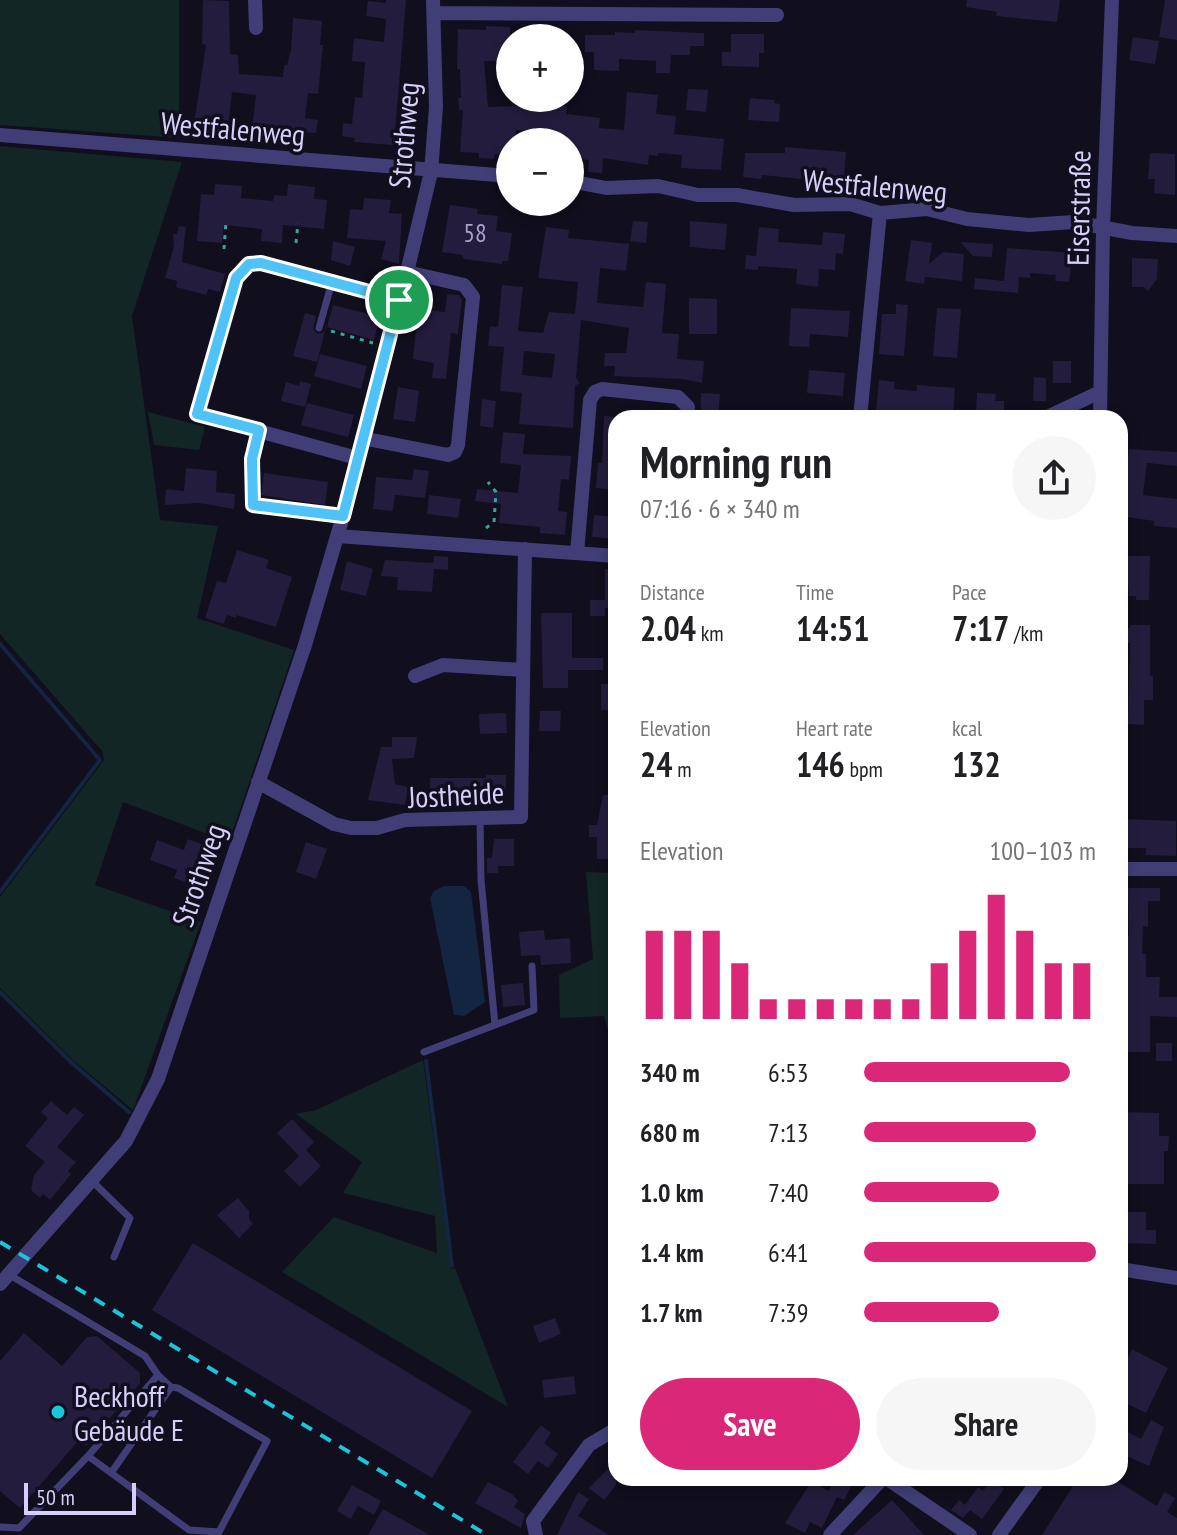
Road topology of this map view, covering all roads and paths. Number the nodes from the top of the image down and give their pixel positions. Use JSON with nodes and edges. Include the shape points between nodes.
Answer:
{"nodes":[{"id":1,"x":255,"y":0,"type":"edge"},
{"id":2,"x":1112,"y":0,"type":"edge"},
{"id":3,"x":433,"y":7,"type":"edge"},
{"id":4,"x":777,"y":15,"type":"dead end"},
{"id":5,"x":256,"y":28,"type":"dead end"},
{"id":6,"x":0,"y":135,"type":"edge"},
{"id":7,"x":431,"y":172,"type":"junction"},
{"id":8,"x":496,"y":175,"type":"edge"},
{"id":9,"x":584,"y":184,"type":"edge"},
{"id":10,"x":880,"y":213,"type":"junction"},
{"id":11,"x":226,"y":222,"type":"dead end"},
{"id":12,"x":298,"y":223,"type":"dead end"},
{"id":13,"x":1103,"y":228,"type":"junction"},
{"id":14,"x":1177,"y":236,"type":"edge"},
{"id":15,"x":296,"y":243,"type":"dead end"},
{"id":16,"x":224,"y":249,"type":"dead end"},
{"id":17,"x":407,"y":272,"type":"junction"},
{"id":18,"x":332,"y":282,"type":"junction"},
{"id":19,"x":399,"y":300,"type":"junction"},
{"id":20,"x":319,"y":328,"type":"joint"},
{"id":21,"x":386,"y":347,"type":"junction"},
{"id":22,"x":1100,"y":392,"type":"junction"},
{"id":23,"x":688,"y":410,"type":"edge"},
{"id":24,"x":861,"y":410,"type":"edge"},
{"id":25,"x":1062,"y":410,"type":"edge"},
{"id":26,"x":1100,"y":410,"type":"edge"},
{"id":27,"x":259,"y":430,"type":"junction"},
{"id":28,"x":362,"y":438,"type":"junction"},
{"id":29,"x":357,"y":458,"type":"junction"},
{"id":30,"x":252,"y":459,"type":"joint"},
{"id":31,"x":488,"y":482,"type":"dead end"},
{"id":32,"x":343,"y":516,"type":"junction"},
{"id":33,"x":486,"y":528,"type":"dead end"},
{"id":34,"x":337,"y":536,"type":"junction"},
{"id":35,"x":525,"y":549,"type":"junction"},
{"id":36,"x":577,"y":553,"type":"junction"},
{"id":37,"x":608,"y":555,"type":"edge"},
{"id":38,"x":523,"y":670,"type":"junction"},
{"id":39,"x":415,"y":676,"type":"dead end"},
{"id":40,"x":258,"y":782,"type":"junction"},
{"id":41,"x":480,"y":820,"type":"junction"},
{"id":42,"x":1128,"y":869,"type":"edge"},
{"id":43,"x":1177,"y":869,"type":"edge"},
{"id":44,"x":532,"y":966,"type":"dead end"},
{"id":45,"x":495,"y":1025,"type":"junction"},
{"id":46,"x":424,"y":1052,"type":"dead end"},
{"id":47,"x":91,"y":1180,"type":"junction"},
{"id":48,"x":114,"y":1257,"type":"dead end"},
{"id":49,"x":1128,"y":1270,"type":"edge"},
{"id":50,"x":1177,"y":1278,"type":"edge"},
{"id":51,"x":4,"y":1279,"type":"edge"},
{"id":52,"x":158,"y":1375,"type":"junction"},
{"id":53,"x":171,"y":1387,"type":"junction"},
{"id":54,"x":608,"y":1434,"type":"edge"},
{"id":55,"x":88,"y":1456,"type":"junction"},
{"id":56,"x":111,"y":1473,"type":"junction"},
{"id":57,"x":876,"y":1486,"type":"edge"},
{"id":58,"x":896,"y":1486,"type":"edge"},
{"id":59,"x":1034,"y":1486,"type":"edge"},
{"id":60,"x":0,"y":1527,"type":"edge"},
{"id":61,"x":220,"y":1534,"type":"edge"},
{"id":62,"x":536,"y":1535,"type":"edge"},
{"id":63,"x":830,"y":1535,"type":"edge"},
{"id":64,"x":970,"y":1535,"type":"edge"},
{"id":65,"x":999,"y":1535,"type":"edge"}],
"edges":[{"from":1,"to":5,"type":"street"},
{"from":2,"to":13,"type":"street","name":"Eiserstraße"},
{"from":3,"to":4,"type":"street"},
{"from":3,"to":7,"type":"street","name":"Strothweg","via":[[436,107]]},
{"from":6,"to":7,"type":"street","name":"Westfalenweg"},
{"from":7,"to":8,"type":"street","name":"Westfalenweg"},
{"from":7,"to":17,"type":"street","name":"Strothweg"},
{"from":9,"to":10,"type":"street","name":"Westfalenweg","via":[[658,186],[794,205],[850,204]]},
{"from":10,"to":13,"type":"street","name":"Westfalenweg","via":[[927,209],[967,219],[1029,225],[1074,222]]},
{"from":10,"to":24,"type":"street"},
{"from":11,"to":16,"type":"path"},
{"from":12,"to":15,"type":"path"},
{"from":13,"to":14,"type":"street","name":"Westfalenweg"},
{"from":13,"to":22,"type":"street","name":"Eiserstraße"},
{"from":17,"to":19,"type":"street","name":"Strothweg"},
{"from":17,"to":28,"type":"street","via":[[464,285],[473,297],[458,445],[448,455]]},
{"from":18,"to":19,"type":"street"},
{"from":18,"to":20,"type":"lane"},
{"from":18,"to":27,"type":"street","via":[[261,263],[249,264],[236,278],[197,414]]},
{"from":19,"to":21,"type":"street","name":"Strothweg"},
{"from":20,"to":21,"type":"path"},
{"from":21,"to":28,"type":"street","name":"Strothweg"},
{"from":22,"to":25,"type":"street"},
{"from":22,"to":26,"type":"street","name":"Eiserstraße"},
{"from":23,"to":36,"type":"street","via":[[678,397],[595,392],[590,400]]},
{"from":27,"to":29,"type":"street"},
{"from":27,"to":30,"type":"lane"},
{"from":28,"to":29,"type":"street","name":"Strothweg"},
{"from":29,"to":32,"type":"street","name":"Strothweg"},
{"from":30,"to":32,"type":"path","via":[[253,505]]},
{"from":31,"to":33,"type":"path","via":[[496,492],[494,522]]},
{"from":32,"to":34,"type":"street","name":"Strothweg"},
{"from":34,"to":35,"type":"street"},
{"from":34,"to":40,"type":"street","name":"Strothweg"},
{"from":35,"to":36,"type":"street"},
{"from":35,"to":38,"type":"street","name":"Jostheide"},
{"from":36,"to":37,"type":"street"},
{"from":38,"to":39,"type":"street","via":[[443,665]]},
{"from":38,"to":41,"type":"street","name":"Jostheide","via":[[521,817]]},
{"from":40,"to":41,"type":"street","name":"Jostheide","via":[[351,828],[405,820]]},
{"from":40,"to":47,"type":"street","name":"Strothweg","via":[[158,1079],[126,1141]]},
{"from":41,"to":45,"type":"lane"},
{"from":42,"to":43,"type":"street"},
{"from":44,"to":45,"type":"lane","via":[[534,1010]]},
{"from":45,"to":46,"type":"lane"},
{"from":47,"to":48,"type":"lane","via":[[130,1218]]},
{"from":47,"to":51,"type":"street","name":"Strothweg"},
{"from":49,"to":50,"type":"street"},
{"from":51,"to":52,"type":"lane","via":[[145,1356]]},
{"from":52,"to":53,"type":"lane"},
{"from":52,"to":55,"type":"lane"},
{"from":53,"to":56,"type":"lane"},
{"from":53,"to":61,"type":"lane","via":[[267,1441]]},
{"from":54,"to":62,"type":"street","via":[[589,1445],[533,1521]]},
{"from":55,"to":56,"type":"lane"},
{"from":55,"to":60,"type":"lane","via":[[19,1528]]},
{"from":56,"to":61,"type":"lane","via":[[189,1530]]},
{"from":57,"to":63,"type":"street"},
{"from":58,"to":64,"type":"street"},
{"from":59,"to":65,"type":"street"}]}
